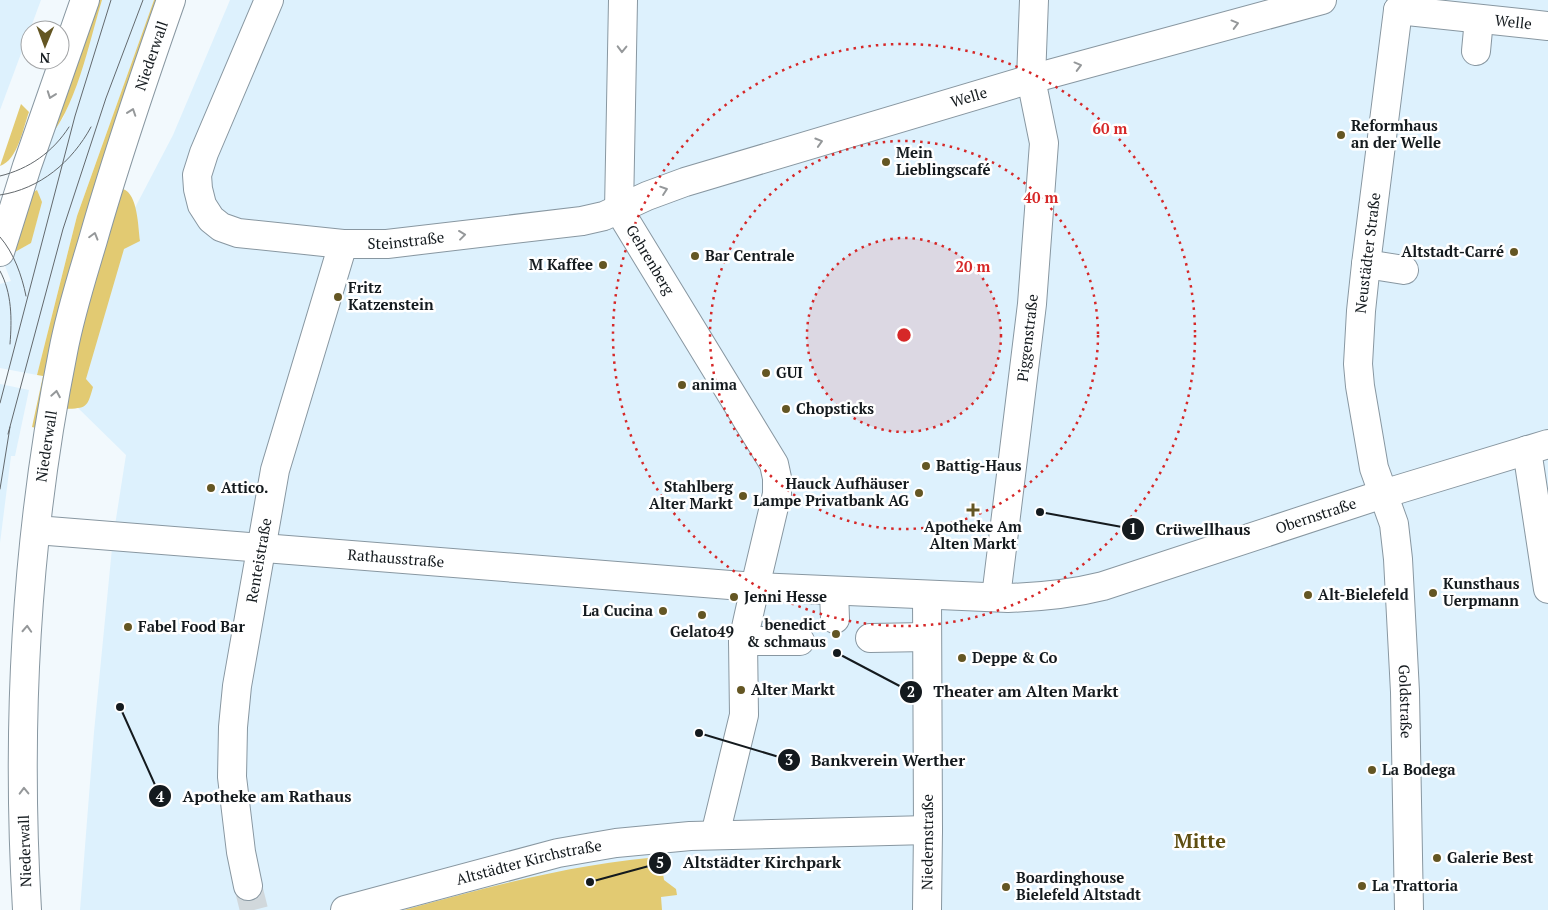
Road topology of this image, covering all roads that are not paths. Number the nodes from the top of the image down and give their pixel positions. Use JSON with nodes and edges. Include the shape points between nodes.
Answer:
{"nodes":[{"id":1,"x":85,"y":0,"type":"edge"},
{"id":2,"x":171,"y":0,"type":"edge"},
{"id":3,"x":269,"y":0,"type":"edge"},
{"id":4,"x":623,"y":0,"type":"edge"},
{"id":5,"x":1034,"y":0,"type":"edge"},
{"id":6,"x":1322,"y":0,"type":"edge"},
{"id":7,"x":1394,"y":5,"type":"edge"},
{"id":8,"x":1479,"y":19,"type":"junction"},
{"id":9,"x":1548,"y":26,"type":"edge"},
{"id":10,"x":1476,"y":51,"type":"dead end"},
{"id":11,"x":1031,"y":79,"type":"junction"},
{"id":12,"x":619,"y":210,"type":"junction"},
{"id":13,"x":5,"y":214,"type":"edge"},
{"id":14,"x":343,"y":244,"type":"junction"},
{"id":15,"x":0,"y":252,"type":"edge"},
{"id":16,"x":1366,"y":264,"type":"junction"},
{"id":17,"x":1404,"y":270,"type":"dead end"},
{"id":18,"x":1538,"y":447,"type":"edge"},
{"id":19,"x":1383,"y":494,"type":"junction"},
{"id":20,"x":36,"y":530,"type":"junction"},
{"id":21,"x":260,"y":548,"type":"junction"},
{"id":22,"x":755,"y":586,"type":"junction"},
{"id":23,"x":1548,"y":589,"type":"edge"},
{"id":24,"x":834,"y":591,"type":"junction"},
{"id":25,"x":927,"y":595,"type":"junction"},
{"id":26,"x":996,"y":597,"type":"junction"},
{"id":27,"x":835,"y":619,"type":"dead end"},
{"id":28,"x":927,"y":636,"type":"junction"},
{"id":29,"x":870,"y":638,"type":"dead end"},
{"id":30,"x":743,"y":641,"type":"junction"},
{"id":31,"x":800,"y":641,"type":"dead end"},
{"id":32,"x":928,"y":830,"type":"junction"},
{"id":33,"x":715,"y":835,"type":"junction"},
{"id":34,"x":248,"y":886,"type":"tunnel mouth"},
{"id":35,"x":27,"y":910,"type":"edge"},
{"id":36,"x":345,"y":910,"type":"edge"},
{"id":37,"x":927,"y":910,"type":"edge"},
{"id":38,"x":1409,"y":910,"type":"edge"}],
"edges":[{"from":1,"to":13,"type":"street","one_way":true,"via":[[40,128]]},
{"from":20,"to":2,"type":"street","name":"Niederwall","one_way":true,"via":[[47,442],[75,303],[116,158]]},
{"from":3,"to":14,"type":"street","name":"Steinstraße","via":[[204,153],[197,175],[202,205],[221,227],[238,233]]},
{"from":4,"to":12,"type":"street","name":"Gehrenberg","one_way":true},
{"from":5,"to":11,"type":"street","name":"Piggenstraße"},
{"from":11,"to":6,"type":"street","name":"Welle","one_way":true},
{"from":7,"to":8,"type":"street","name":"Welle"},
{"from":7,"to":16,"type":"street","name":"Neustädter Straße"},
{"from":8,"to":9,"type":"street","name":"Welle"},
{"from":8,"to":10,"type":"street","name":"Welle"},
{"from":12,"to":11,"type":"street","name":"Welle","one_way":true,"via":[[686,182]]},
{"from":11,"to":26,"type":"street","name":"Piggenstraße","via":[[1044,143],[1032,304]]},
{"from":14,"to":12,"type":"street","name":"Steinstraße","one_way":true,"via":[[387,244],[582,222]]},
{"from":12,"to":22,"type":"street","name":"Gehrenberg","via":[[774,464],[777,494]]},
{"from":13,"to":15,"type":"street"},
{"from":14,"to":21,"type":"street","name":"Renteistraße","via":[[275,470]]},
{"from":16,"to":17,"type":"street"},
{"from":16,"to":19,"type":"street","name":"Neustädter Straße","via":[[1358,364],[1374,468]]},
{"from":18,"to":19,"type":"street","name":"Obernstraße"},
{"from":18,"to":23,"type":"street"},
{"from":19,"to":26,"type":"street","name":"Obernstraße","via":[[1103,586],[1044,597]]},
{"from":19,"to":38,"type":"street","name":"Goldstraße","via":[[1394,524],[1398,559],[1406,711]]},
{"from":20,"to":21,"type":"street","name":"Rathausstraße"},
{"from":35,"to":20,"type":"street","name":"Niederwall","one_way":true,"via":[[24,679]]},
{"from":21,"to":22,"type":"street","name":"Rathausstraße"},
{"from":21,"to":34,"type":"street","name":"Renteistraße","via":[[233,727],[232,777]]},
{"from":22,"to":24,"type":"street"},
{"from":22,"to":30,"type":"street"},
{"from":24,"to":25,"type":"street"},
{"from":24,"to":27,"type":"street"},
{"from":25,"to":26,"type":"street"},
{"from":25,"to":28,"type":"street","name":"Niedernstraße"},
{"from":28,"to":29,"type":"street"},
{"from":28,"to":32,"type":"street","name":"Niedernstraße","via":[[916,693]]},
{"from":30,"to":31,"type":"street"},
{"from":30,"to":33,"type":"street","via":[[744,715]]},
{"from":32,"to":33,"type":"street","name":"Altstädter Kirchstraße"},
{"from":32,"to":37,"type":"street","name":"Niedernstraße"},
{"from":33,"to":36,"type":"street","name":"Altstädter Kirchstraße","via":[[650,848],[616,843],[558,853],[504,876]]}]}
